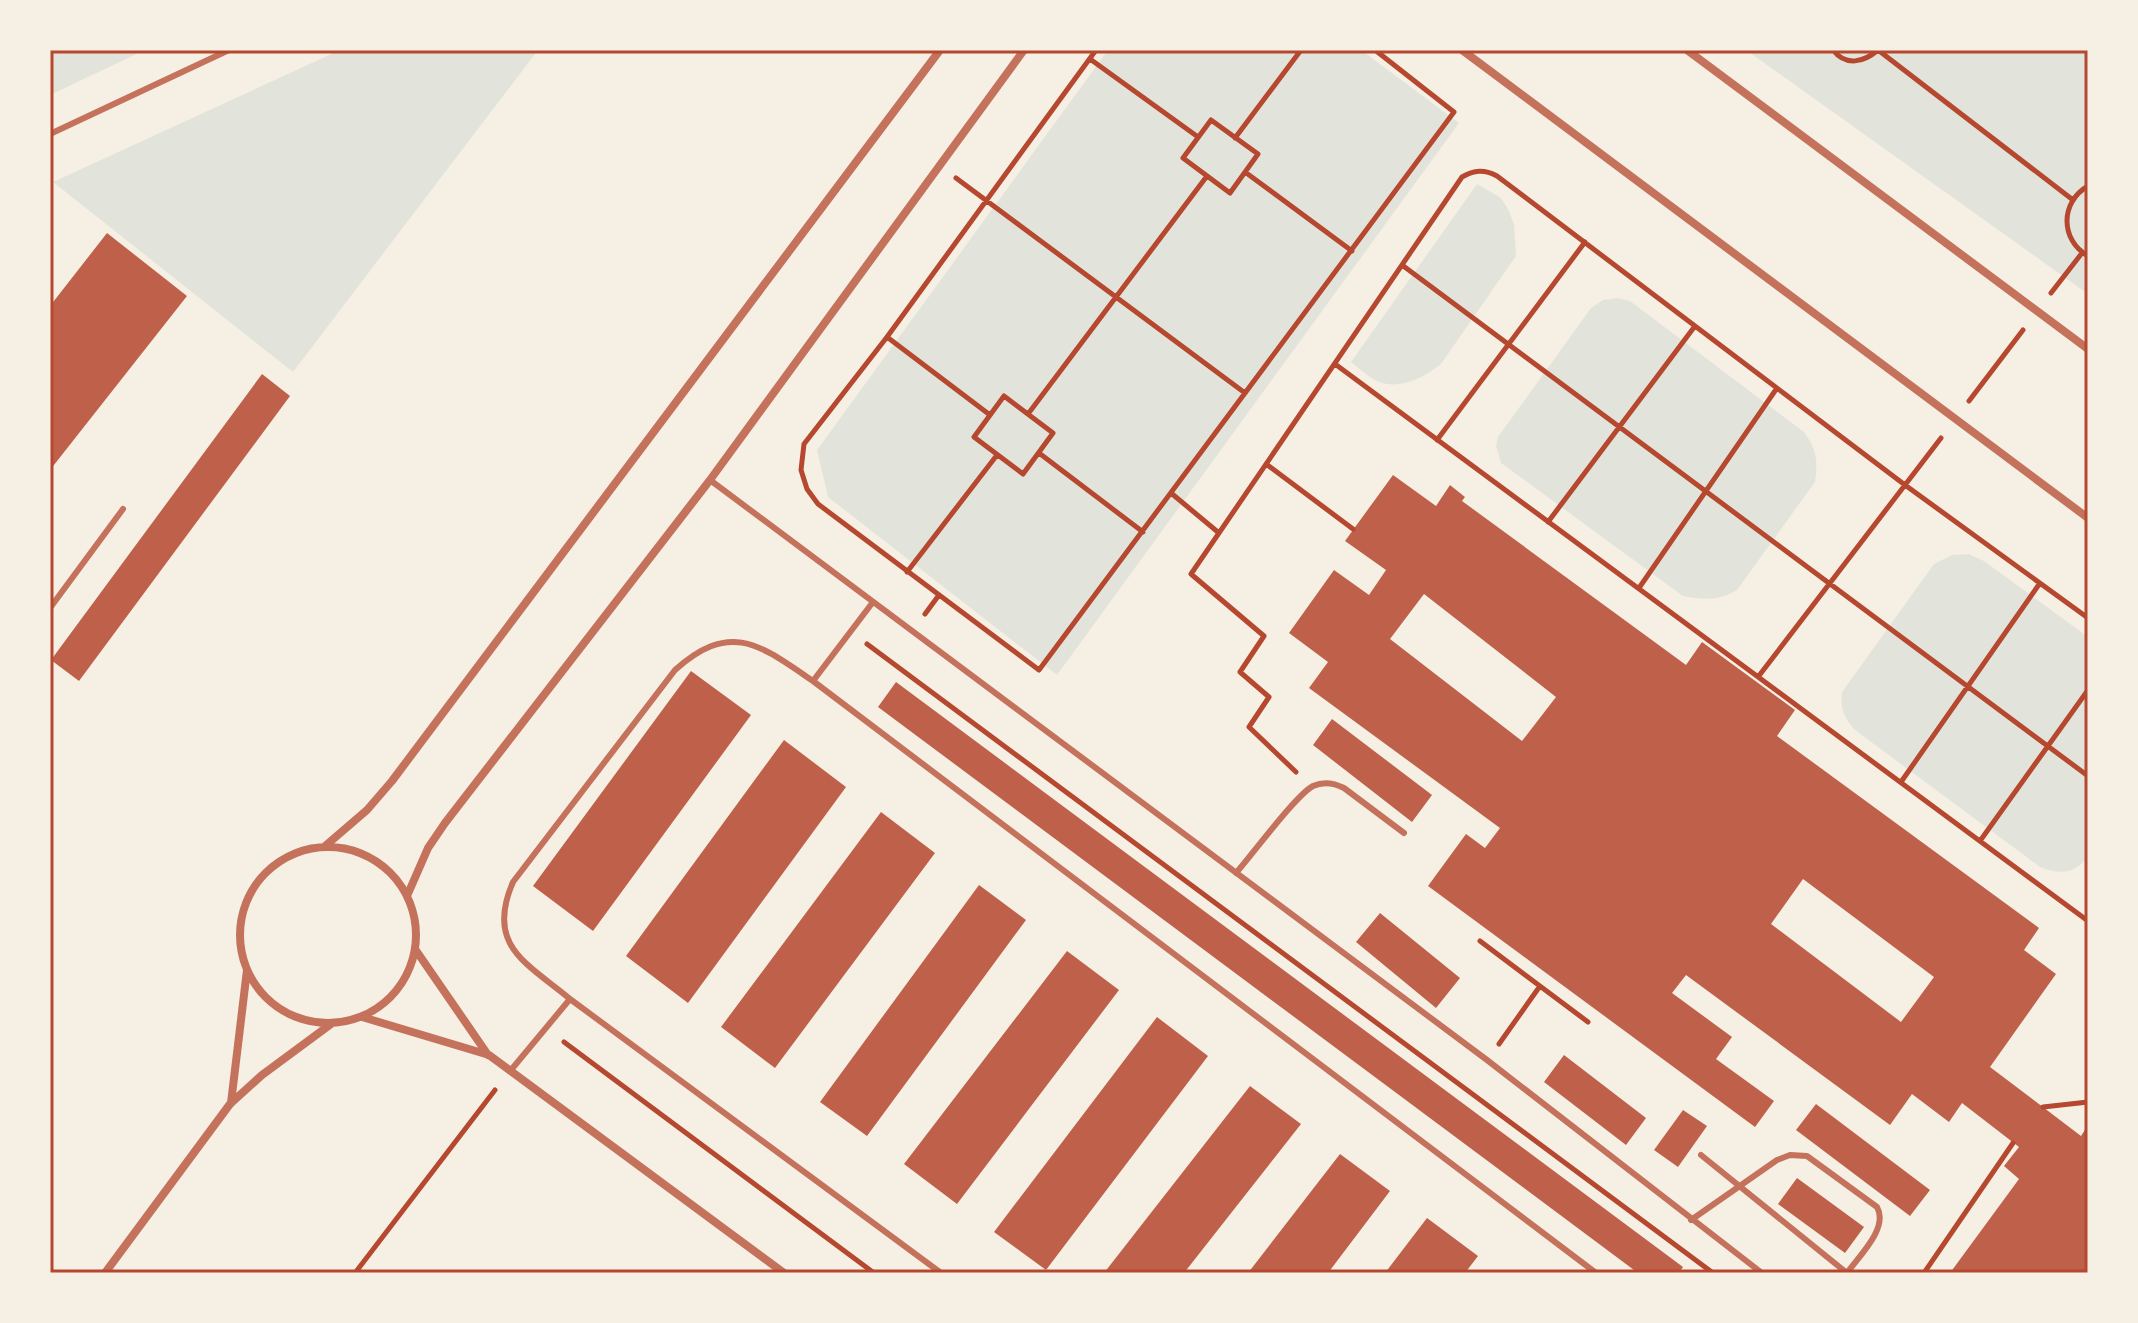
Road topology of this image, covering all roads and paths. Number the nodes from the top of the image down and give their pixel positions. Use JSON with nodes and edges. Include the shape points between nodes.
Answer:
{"nodes":[{"id":1,"x":229,"y":50,"type":"edge"},
{"id":2,"x":940,"y":50,"type":"edge"},
{"id":3,"x":1024,"y":50,"type":"edge"},
{"id":4,"x":1096,"y":50,"type":"edge"},
{"id":5,"x":1301,"y":50,"type":"edge"},
{"id":6,"x":1375,"y":50,"type":"edge"},
{"id":7,"x":1462,"y":50,"type":"edge"},
{"id":8,"x":1687,"y":50,"type":"edge"},
{"id":9,"x":1833,"y":50,"type":"edge"},
{"id":10,"x":1878,"y":50,"type":"edge"},
{"id":11,"x":1090,"y":59,"type":"junction"},
{"id":12,"x":50,"y":134,"type":"edge"},
{"id":13,"x":1198,"y":137,"type":"junction"},
{"id":14,"x":1235,"y":138,"type":"junction"},
{"id":15,"x":939,"y":166,"type":"junction"},
{"id":16,"x":1245,"y":172,"type":"junction"},
{"id":17,"x":1207,"y":176,"type":"junction"},
{"id":18,"x":2088,"y":186,"type":"edge"},
{"id":19,"x":985,"y":200,"type":"junction"},
{"id":20,"x":2073,"y":200,"type":"junction"},
{"id":21,"x":1585,"y":242,"type":"junction"},
{"id":22,"x":1352,"y":251,"type":"junction"},
{"id":23,"x":2085,"y":254,"type":"edge"},
{"id":24,"x":1402,"y":265,"type":"junction"},
{"id":25,"x":1116,"y":297,"type":"junction"},
{"id":26,"x":2038,"y":311,"type":"junction"},
{"id":27,"x":1695,"y":326,"type":"junction"},
{"id":28,"x":887,"y":337,"type":"junction"},
{"id":29,"x":1508,"y":344,"type":"junction"},
{"id":30,"x":2088,"y":349,"type":"edge"},
{"id":31,"x":1335,"y":364,"type":"junction"},
{"id":32,"x":1777,"y":388,"type":"junction"},
{"id":33,"x":1245,"y":393,"type":"junction"},
{"id":34,"x":1028,"y":414,"type":"junction"},
{"id":35,"x":990,"y":415,"type":"junction"},
{"id":36,"x":1955,"y":419,"type":"junction"},
{"id":37,"x":1619,"y":427,"type":"junction"},
{"id":38,"x":1437,"y":440,"type":"junction"},
{"id":39,"x":1039,"y":453,"type":"junction"},
{"id":40,"x":997,"y":455,"type":"junction"},
{"id":41,"x":1266,"y":464,"type":"junction"},
{"id":42,"x":710,"y":480,"type":"junction"},
{"id":43,"x":1905,"y":485,"type":"junction"},
{"id":44,"x":1706,"y":491,"type":"junction"},
{"id":45,"x":1171,"y":493,"type":"junction"},
{"id":46,"x":123,"y":509,"type":"dead end"},
{"id":47,"x":2088,"y":518,"type":"edge"},
{"id":48,"x":1548,"y":522,"type":"junction"},
{"id":49,"x":1353,"y":529,"type":"dead end"},
{"id":50,"x":1143,"y":532,"type":"junction"},
{"id":51,"x":1219,"y":533,"type":"junction"},
{"id":52,"x":907,"y":572,"type":"junction"},
{"id":53,"x":2040,"y":583,"type":"junction"},
{"id":54,"x":1830,"y":584,"type":"junction"},
{"id":55,"x":1639,"y":588,"type":"junction"},
{"id":56,"x":873,"y":602,"type":"junction"},
{"id":57,"x":50,"y":608,"type":"edge"},
{"id":58,"x":2088,"y":618,"type":"edge"},
{"id":59,"x":851,"y":632,"type":"junction"},
{"id":60,"x":1758,"y":677,"type":"junction"},
{"id":61,"x":813,"y":681,"type":"junction"},
{"id":62,"x":1968,"y":687,"type":"junction"},
{"id":63,"x":2088,"y":690,"type":"edge"},
{"id":64,"x":2048,"y":746,"type":"junction"},
{"id":65,"x":2088,"y":776,"type":"edge"},
{"id":66,"x":1901,"y":783,"type":"junction"},
{"id":67,"x":1311,"y":787,"type":"junction"},
{"id":68,"x":1404,"y":833,"type":"dead end"},
{"id":69,"x":1980,"y":841,"type":"junction"},
{"id":70,"x":324,"y":847,"type":"junction"},
{"id":71,"x":1236,"y":873,"type":"junction"},
{"id":72,"x":407,"y":896,"type":"junction"},
{"id":73,"x":2088,"y":921,"type":"edge"},
{"id":74,"x":1480,"y":941,"type":"dead end"},
{"id":75,"x":415,"y":949,"type":"junction"},
{"id":76,"x":247,"y":970,"type":"junction"},
{"id":77,"x":1540,"y":986,"type":"junction"},
{"id":78,"x":570,"y":999,"type":"junction"},
{"id":79,"x":362,"y":1017,"type":"junction"},
{"id":80,"x":1588,"y":1022,"type":"dead end"},
{"id":81,"x":331,"y":1024,"type":"junction"},
{"id":82,"x":545,"y":1029,"type":"junction"},
{"id":83,"x":489,"y":1055,"type":"junction"},
{"id":84,"x":1487,"y":1060,"type":"junction"},
{"id":85,"x":511,"y":1070,"type":"junction"},
{"id":86,"x":1466,"y":1089,"type":"junction"},
{"id":87,"x":2088,"y":1102,"type":"edge"},
{"id":88,"x":230,"y":1104,"type":"junction"},
{"id":89,"x":2043,"y":1107,"type":"dead end"},
{"id":90,"x":2013,"y":1143,"type":"dead end"},
{"id":91,"x":1701,"y":1155,"type":"dead end"},
{"id":92,"x":1737,"y":1186,"type":"junction"},
{"id":93,"x":1691,"y":1220,"type":"junction"},
{"id":94,"x":105,"y":1273,"type":"edge"},
{"id":95,"x":355,"y":1273,"type":"edge"},
{"id":96,"x":784,"y":1273,"type":"edge"},
{"id":97,"x":874,"y":1273,"type":"edge"},
{"id":98,"x":941,"y":1273,"type":"edge"},
{"id":99,"x":1596,"y":1273,"type":"edge"},
{"id":100,"x":1713,"y":1273,"type":"edge"},
{"id":101,"x":1762,"y":1273,"type":"edge"},
{"id":102,"x":1847,"y":1273,"type":"edge"},
{"id":103,"x":1924,"y":1273,"type":"edge"}],
"edges":[{"from":1,"to":12,"type":"lane"},
{"from":2,"to":70,"type":"street","via":[[392,781]]},
{"from":3,"to":15,"type":"street"},
{"from":4,"to":11,"type":"path"},
{"from":5,"to":14,"type":"path"},
{"from":6,"to":22,"type":"path","via":[[1454,112]]},
{"from":7,"to":36,"type":"street"},
{"from":8,"to":26,"type":"street"},
{"from":9,"to":10,"type":"path","via":[[1852,61],[1867,59]]},
{"from":10,"to":20,"type":"path"},
{"from":11,"to":13,"type":"path"},
{"from":11,"to":19,"type":"path"},
{"from":13,"to":14,"type":"path","via":[[1211,120]]},
{"from":13,"to":17,"type":"path","via":[[1183,158]]},
{"from":14,"to":16,"type":"path","via":[[1258,154]]},
{"from":15,"to":19,"type":"path"},
{"from":15,"to":42,"type":"street"},
{"from":16,"to":17,"type":"path","via":[[1230,193]]},
{"from":16,"to":22,"type":"path"},
{"from":17,"to":25,"type":"path"},
{"from":18,"to":20,"type":"path"},
{"from":19,"to":25,"type":"path"},
{"from":19,"to":28,"type":"path"},
{"from":20,"to":23,"type":"path","via":[[2068,234]]},
{"from":21,"to":24,"type":"path","via":[[1497,176],[1471,172],[1462,177]]},
{"from":21,"to":27,"type":"path"},
{"from":21,"to":29,"type":"path"},
{"from":22,"to":33,"type":"path"},
{"from":23,"to":26,"type":"path"},
{"from":24,"to":29,"type":"path"},
{"from":24,"to":31,"type":"path"},
{"from":25,"to":33,"type":"path"},
{"from":25,"to":34,"type":"path"},
{"from":26,"to":30,"type":"street"},
{"from":26,"to":36,"type":"path"},
{"from":27,"to":32,"type":"path"},
{"from":27,"to":37,"type":"path"},
{"from":28,"to":35,"type":"path"},
{"from":28,"to":52,"type":"path","via":[[804,444],[801,470],[818,504]]},
{"from":29,"to":37,"type":"path"},
{"from":29,"to":38,"type":"path"},
{"from":31,"to":38,"type":"path"},
{"from":31,"to":41,"type":"path"},
{"from":32,"to":43,"type":"path"},
{"from":32,"to":44,"type":"path"},
{"from":33,"to":45,"type":"path"},
{"from":34,"to":35,"type":"path","via":[[1004,396]]},
{"from":34,"to":39,"type":"path","via":[[1053,433]]},
{"from":35,"to":40,"type":"path","via":[[974,437]]},
{"from":36,"to":43,"type":"path"},
{"from":36,"to":47,"type":"street"},
{"from":37,"to":44,"type":"path"},
{"from":37,"to":48,"type":"path"},
{"from":38,"to":48,"type":"path"},
{"from":39,"to":40,"type":"path","via":[[1023,474]]},
{"from":39,"to":50,"type":"path"},
{"from":40,"to":52,"type":"path"},
{"from":41,"to":49,"type":"path"},
{"from":41,"to":51,"type":"path"},
{"from":42,"to":56,"type":"lane"},
{"from":42,"to":72,"type":"street","via":[[445,823]]},
{"from":43,"to":53,"type":"path"},
{"from":43,"to":54,"type":"path"},
{"from":44,"to":54,"type":"path"},
{"from":44,"to":55,"type":"path"},
{"from":45,"to":50,"type":"path"},
{"from":45,"to":51,"type":"path"},
{"from":46,"to":57,"type":"lane"},
{"from":48,"to":55,"type":"path"},
{"from":50,"to":52,"type":"path","via":[[1039,670]]},
{"from":51,"to":67,"type":"path","via":[[1191,574],[1264,636],[1240,672],[1269,697],[1249,727]]},
{"from":53,"to":58,"type":"path"},
{"from":53,"to":62,"type":"path"},
{"from":54,"to":60,"type":"path"},
{"from":54,"to":62,"type":"path"},
{"from":55,"to":60,"type":"path"},
{"from":56,"to":59,"type":"lane"},
{"from":56,"to":71,"type":"lane"},
{"from":59,"to":61,"type":"lane"},
{"from":59,"to":86,"type":"path"},
{"from":60,"to":66,"type":"path"},
{"from":61,"to":78,"type":"lane","via":[[770,652],[748,642],[728,642],[689,657],[655,695],[505,899],[505,936],[513,952]]},
{"from":61,"to":99,"type":"lane"},
{"from":62,"to":64,"type":"path"},
{"from":62,"to":66,"type":"path"},
{"from":63,"to":64,"type":"path"},
{"from":64,"to":65,"type":"path"},
{"from":64,"to":69,"type":"path"},
{"from":66,"to":69,"type":"path"},
{"from":67,"to":68,"type":"lane","via":[[1333,783],[1344,788]]},
{"from":67,"to":71,"type":"lane"},
{"from":69,"to":73,"type":"path"},
{"from":70,"to":72,"type":"street","via":[[350,849],[373,859]]},
{"from":70,"to":76,"type":"street","via":[[297,852],[272,866],[253,888],[242,914],[240,942]]},
{"from":71,"to":84,"type":"lane"},
{"from":72,"to":75,"type":"street","via":[[414,913]]},
{"from":74,"to":77,"type":"path"},
{"from":75,"to":79,"type":"street","via":[[396,990]]},
{"from":75,"to":83,"type":"street"},
{"from":76,"to":81,"type":"street","via":[[266,999],[297,1018]]},
{"from":76,"to":88,"type":"street"},
{"from":77,"to":80,"type":"path"},
{"from":77,"to":84,"type":"path"},
{"from":78,"to":82,"type":"lane"},
{"from":78,"to":98,"type":"lane"},
{"from":79,"to":81,"type":"street"},
{"from":79,"to":83,"type":"street"},
{"from":81,"to":88,"type":"street"},
{"from":82,"to":85,"type":"lane"},
{"from":82,"to":97,"type":"path"},
{"from":83,"to":85,"type":"street"},
{"from":84,"to":86,"type":"path"},
{"from":84,"to":93,"type":"lane"},
{"from":85,"to":95,"type":"path"},
{"from":85,"to":96,"type":"street"},
{"from":86,"to":100,"type":"path"},
{"from":87,"to":89,"type":"path"},
{"from":88,"to":94,"type":"street"},
{"from":90,"to":103,"type":"path"},
{"from":91,"to":92,"type":"lane"},
{"from":92,"to":93,"type":"lane"},
{"from":92,"to":102,"type":"lane"},
{"from":92,"to":102,"type":"lane","via":[[1783,1157],[1807,1156],[1877,1207],[1881,1224]]},
{"from":93,"to":101,"type":"lane"}]}
